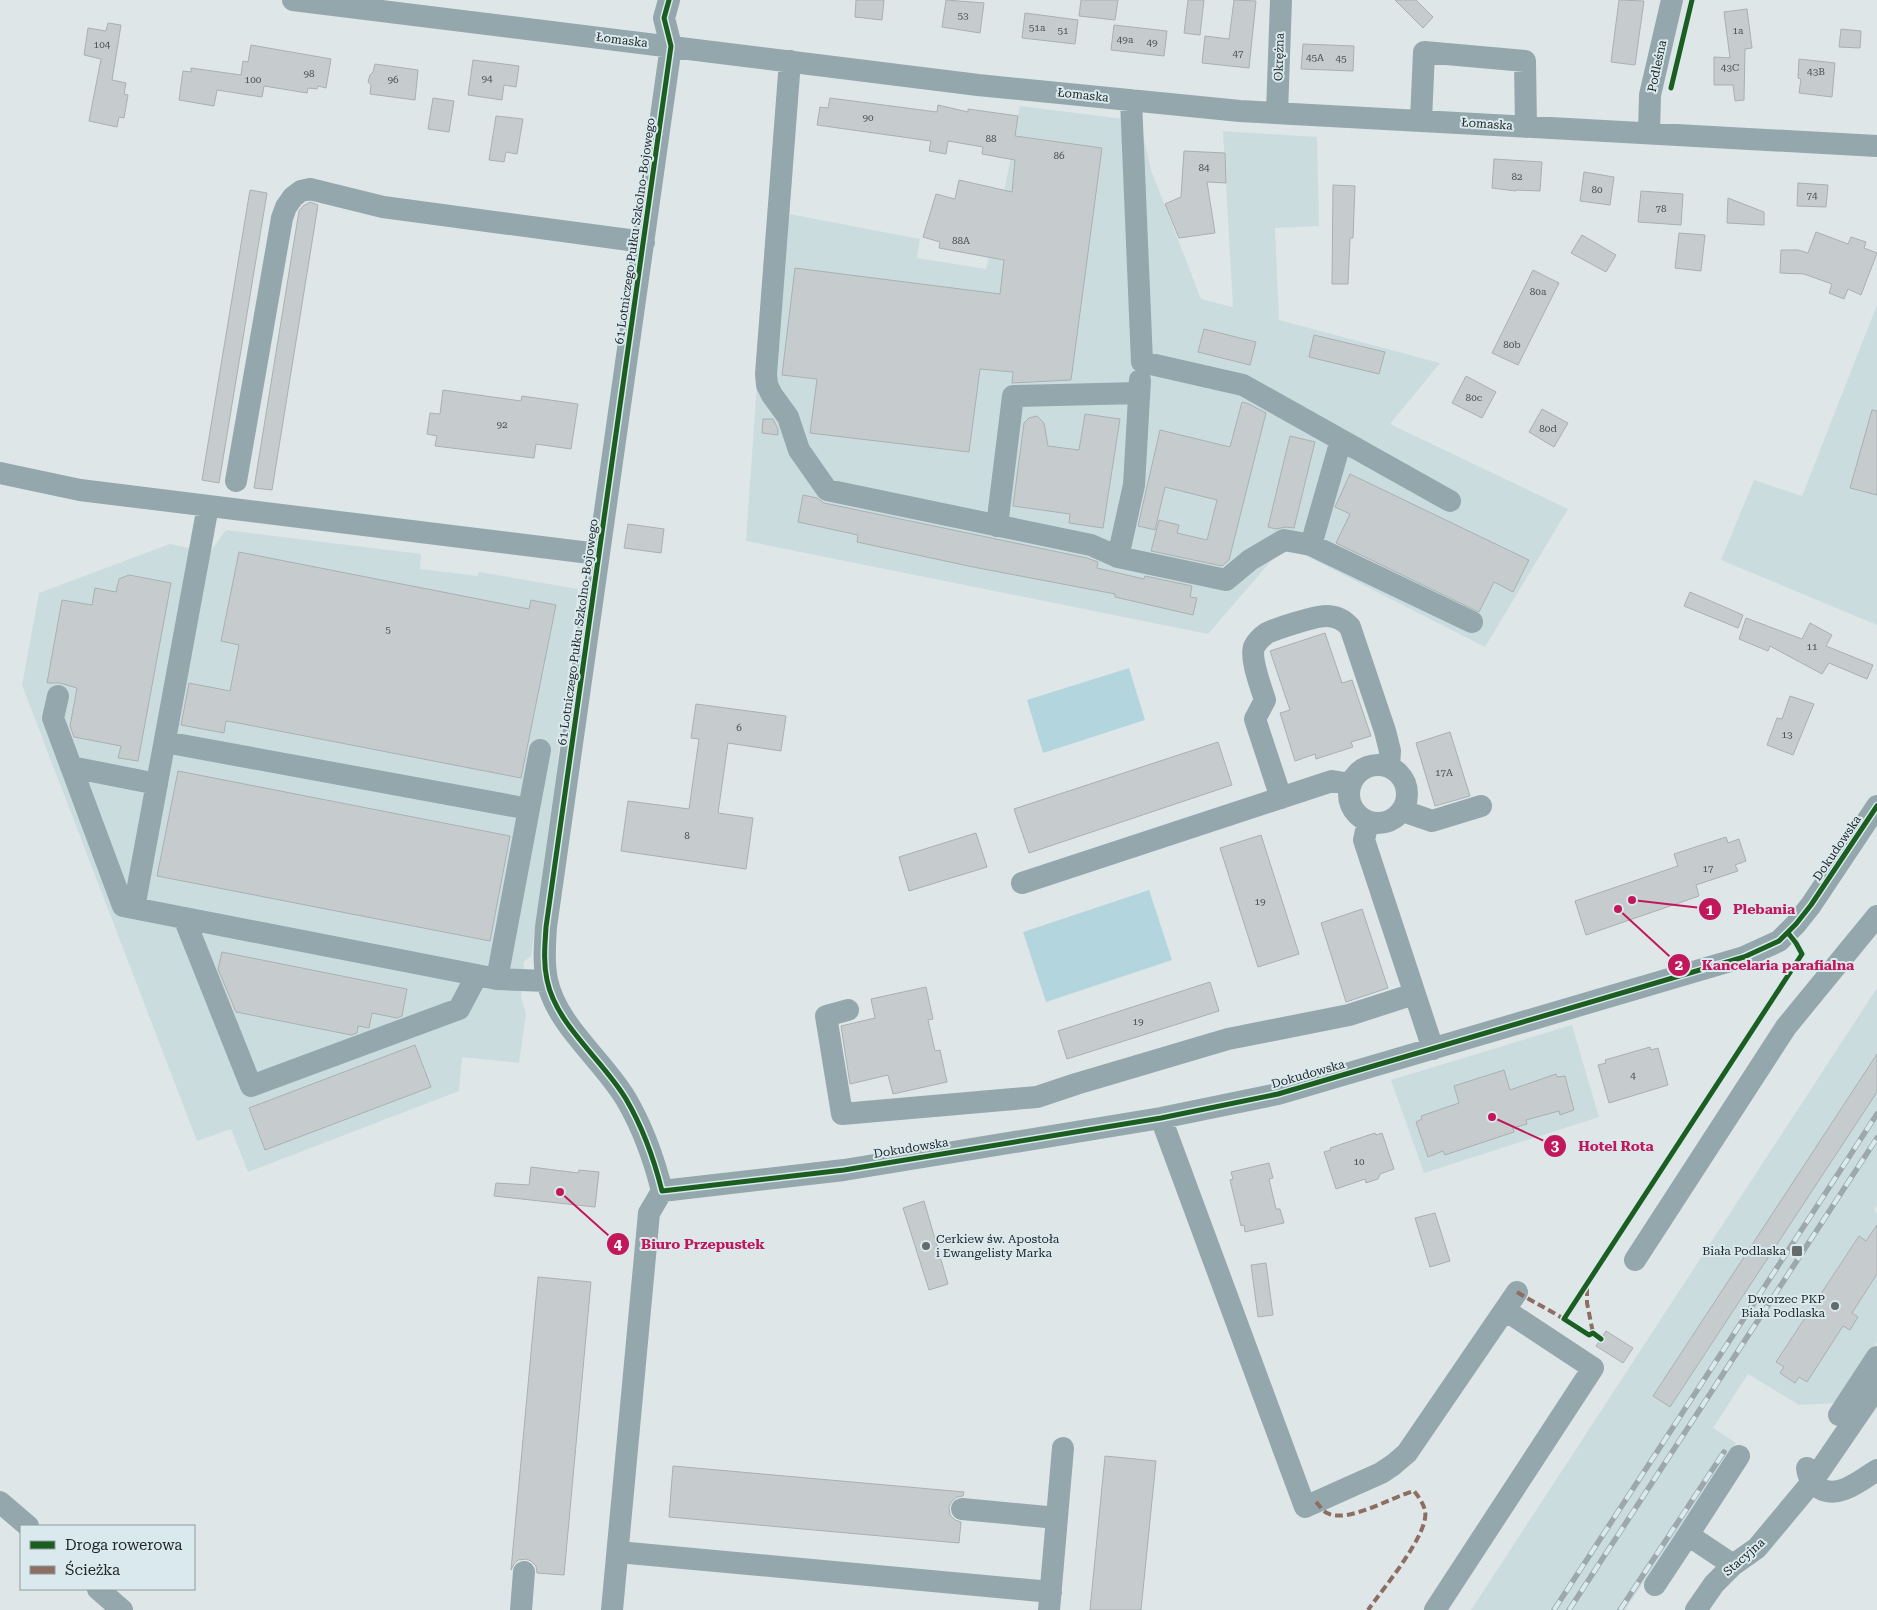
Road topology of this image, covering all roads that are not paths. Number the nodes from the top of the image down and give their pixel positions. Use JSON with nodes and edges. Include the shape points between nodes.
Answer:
{"nodes":[{"id":1,"x":293,"y":0,"type":"edge"},
{"id":2,"x":669,"y":0,"type":"edge"},
{"id":3,"x":1281,"y":0,"type":"edge"},
{"id":4,"x":1672,"y":0,"type":"edge"},
{"id":5,"x":436,"y":9,"type":"edge"},
{"id":6,"x":670,"y":46,"type":"junction"},
{"id":7,"x":790,"y":61,"type":"junction"},
{"id":8,"x":1131,"y":100,"type":"junction"},
{"id":9,"x":1276,"y":113,"type":"junction"},
{"id":10,"x":1421,"y":120,"type":"junction"},
{"id":11,"x":1526,"y":127,"type":"junction"},
{"id":12,"x":1649,"y":132,"type":"junction"},
{"id":13,"x":1877,"y":146,"type":"edge"},
{"id":14,"x":644,"y":242,"type":"junction"},
{"id":15,"x":1142,"y":362,"type":"junction"},
{"id":16,"x":1139,"y":393,"type":"junction"},
{"id":17,"x":1341,"y":440,"type":"junction"},
{"id":18,"x":0,"y":474,"type":"edge"},
{"id":19,"x":236,"y":481,"type":"dead end"},
{"id":20,"x":1450,"y":500,"type":"dead end"},
{"id":21,"x":208,"y":506,"type":"junction"},
{"id":22,"x":997,"y":526,"type":"junction"},
{"id":23,"x":1311,"y":545,"type":"junction"},
{"id":24,"x":598,"y":554,"type":"junction"},
{"id":25,"x":1118,"y":557,"type":"junction"},
{"id":26,"x":1472,"y":622,"type":"dead end"},
{"id":27,"x":58,"y":696,"type":"dead end"},
{"id":28,"x":165,"y":742,"type":"junction"},
{"id":29,"x":540,"y":750,"type":"dead end"},
{"id":30,"x":1389,"y":766,"type":"junction"},
{"id":31,"x":71,"y":767,"type":"junction"},
{"id":32,"x":157,"y":784,"type":"junction"},
{"id":33,"x":1351,"y":784,"type":"junction"},
{"id":34,"x":1281,"y":798,"type":"junction"},
{"id":35,"x":1481,"y":806,"type":"dead end"},
{"id":36,"x":1877,"y":806,"type":"edge"},
{"id":37,"x":529,"y":809,"type":"junction"},
{"id":38,"x":1403,"y":810,"type":"junction"},
{"id":39,"x":1368,"y":822,"type":"junction"},
{"id":40,"x":1022,"y":883,"type":"dead end"},
{"id":41,"x":134,"y":908,"type":"junction"},
{"id":42,"x":1877,"y":916,"type":"edge"},
{"id":43,"x":184,"y":918,"type":"junction"},
{"id":44,"x":487,"y":977,"type":"junction"},
{"id":45,"x":547,"y":981,"type":"junction"},
{"id":46,"x":1414,"y":994,"type":"junction"},
{"id":47,"x":848,"y":1010,"type":"dead end"},
{"id":48,"x":1433,"y":1049,"type":"junction"},
{"id":49,"x":1161,"y":1118,"type":"junction"},
{"id":50,"x":662,"y":1191,"type":"junction"},
{"id":51,"x":1635,"y":1260,"type":"dead end"},
{"id":52,"x":1877,"y":1357,"type":"edge"},
{"id":53,"x":1877,"y":1388,"type":"edge"},
{"id":54,"x":1877,"y":1415,"type":"edge"},
{"id":55,"x":1063,"y":1448,"type":"dead end"},
{"id":56,"x":1739,"y":1456,"type":"dead end"},
{"id":57,"x":1877,"y":1470,"type":"edge"},
{"id":58,"x":1812,"y":1482,"type":"junction"},
{"id":59,"x":0,"y":1502,"type":"edge"},
{"id":60,"x":962,"y":1509,"type":"dead end"},
{"id":61,"x":1057,"y":1518,"type":"junction"},
{"id":62,"x":27,"y":1525,"type":"edge"},
{"id":63,"x":1688,"y":1535,"type":"junction"},
{"id":64,"x":618,"y":1552,"type":"junction"},
{"id":65,"x":1733,"y":1565,"type":"junction"},
{"id":66,"x":524,"y":1572,"type":"dead end"},
{"id":67,"x":1655,"y":1585,"type":"dead end"},
{"id":68,"x":99,"y":1590,"type":"edge"},
{"id":69,"x":1050,"y":1601,"type":"edge"},
{"id":70,"x":122,"y":1610,"type":"edge"},
{"id":71,"x":521,"y":1610,"type":"edge"},
{"id":72,"x":612,"y":1610,"type":"edge"},
{"id":73,"x":1434,"y":1610,"type":"edge"},
{"id":74,"x":1696,"y":1610,"type":"edge"}],
"edges":[{"from":1,"to":5,"type":"street","name":"Łomaska"},
{"from":2,"to":6,"type":"street","name":"61 Lotniczego Pułku Szkolno-Bojowego","via":[[664,18]]},
{"from":3,"to":9,"type":"street","name":"Okrężna"},
{"from":4,"to":12,"type":"street","name":"Podleśna","via":[[1650,95]]},
{"from":5,"to":6,"type":"street","name":"Łomaska"},
{"from":6,"to":7,"type":"street","name":"Łomaska"},
{"from":6,"to":14,"type":"street","name":"61 Lotniczego Pułku Szkolno-Bojowego"},
{"from":7,"to":8,"type":"street","name":"Łomaska"},
{"from":7,"to":22,"type":"street","via":[[767,385],[788,417],[799,450],[828,490]]},
{"from":8,"to":9,"type":"street","name":"Łomaska"},
{"from":8,"to":15,"type":"street"},
{"from":9,"to":10,"type":"street","name":"Łomaska"},
{"from":10,"to":11,"type":"street","name":"Łomaska"},
{"from":10,"to":11,"type":"street","via":[[1424,52],[1525,61]]},
{"from":11,"to":12,"type":"street","name":"Łomaska"},
{"from":12,"to":13,"type":"street","name":"Łomaska"},
{"from":14,"to":19,"type":"street","via":[[383,207],[321,191],[301,191],[293,197],[282,218]]},
{"from":14,"to":24,"type":"street","name":"61 Lotniczego Pułku Szkolno-Bojowego"},
{"from":15,"to":16,"type":"street"},
{"from":15,"to":17,"type":"street","via":[[1243,385]]},
{"from":16,"to":22,"type":"street","via":[[1013,396]]},
{"from":16,"to":25,"type":"street","via":[[1134,485]]},
{"from":17,"to":20,"type":"street"},
{"from":17,"to":23,"type":"street"},
{"from":18,"to":21,"type":"street","via":[[80,490]]},
{"from":21,"to":24,"type":"street"},
{"from":21,"to":28,"type":"street"},
{"from":22,"to":25,"type":"street","via":[[1091,545]]},
{"from":23,"to":25,"type":"street","via":[[1284,540],[1250,560],[1226,580]]},
{"from":23,"to":26,"type":"street"},
{"from":24,"to":45,"type":"street","name":"61 Lotniczego Pułku Szkolno-Bojowego","via":[[546,927],[544,956]]},
{"from":27,"to":31,"type":"street","via":[[53,718]]},
{"from":28,"to":32,"type":"street"},
{"from":28,"to":37,"type":"street"},
{"from":29,"to":37,"type":"street"},
{"from":30,"to":33,"type":"street","via":[[1363,769]]},
{"from":30,"to":34,"type":"street","via":[[1390,751],[1385,731],[1350,627],[1338,618],[1317,617],[1268,633],[1261,637],[1253,650],[1265,700],[1255,719]]},
{"from":30,"to":38,"type":"street","via":[[1400,774],[1406,785],[1408,798]]},
{"from":31,"to":32,"type":"street"},
{"from":31,"to":41,"type":"street","via":[[123,906]]},
{"from":32,"to":41,"type":"street"},
{"from":33,"to":34,"type":"street","via":[[1332,781]]},
{"from":33,"to":39,"type":"street","via":[[1350,803],[1357,815]]},
{"from":34,"to":40,"type":"street"},
{"from":35,"to":38,"type":"street","via":[[1432,821]]},
{"from":36,"to":48,"type":"street","name":"Dokudowska","via":[[1811,905],[1779,941],[1767,948]]},
{"from":37,"to":44,"type":"street"},
{"from":38,"to":39,"type":"street","via":[[1393,820],[1381,824]]},
{"from":39,"to":46,"type":"street","via":[[1364,840]]},
{"from":41,"to":43,"type":"street"},
{"from":42,"to":51,"type":"street","via":[[1786,1027]]},
{"from":43,"to":44,"type":"street"},
{"from":43,"to":44,"type":"street","via":[[250,1086],[459,1009]]},
{"from":44,"to":45,"type":"street"},
{"from":45,"to":50,"type":"street","name":"61 Lotniczego Pułku Szkolno-Bojowego","via":[[565,1020],[626,1098],[654,1161]]},
{"from":46,"to":47,"type":"street","via":[[1349,1016],[1228,1039],[1037,1097],[842,1114],[826,1016]]},
{"from":46,"to":48,"type":"street"},
{"from":48,"to":49,"type":"street","name":"Dokudowska","via":[[1278,1094]]},
{"from":49,"to":50,"type":"street","name":"Dokudowska","via":[[844,1170]]},
{"from":49,"to":73,"type":"street","via":[[1305,1507],[1393,1466],[1407,1452],[1511,1301],[1592,1368]]},
{"from":50,"to":64,"type":"street","via":[[648,1212]]},
{"from":52,"to":58,"type":"street","via":[[1808,1462],[1807,1470]]},
{"from":53,"to":54,"type":"street"},
{"from":53,"to":58,"type":"street","name":"Stacyjna"},
{"from":55,"to":61,"type":"street"},
{"from":56,"to":63,"type":"street"},
{"from":57,"to":58,"type":"street","via":[[1852,1486],[1835,1492],[1823,1490]]},
{"from":58,"to":65,"type":"street","name":"Stacyjna","via":[[1757,1548]]},
{"from":59,"to":62,"type":"street"},
{"from":60,"to":61,"type":"street"},
{"from":61,"to":69,"type":"street"},
{"from":63,"to":65,"type":"street"},
{"from":63,"to":67,"type":"street"},
{"from":64,"to":69,"type":"street"},
{"from":64,"to":72,"type":"street"},
{"from":65,"to":74,"type":"street","name":"Stacyjna","via":[[1714,1584]]},
{"from":66,"to":71,"type":"street"},
{"from":68,"to":70,"type":"street"}]}
